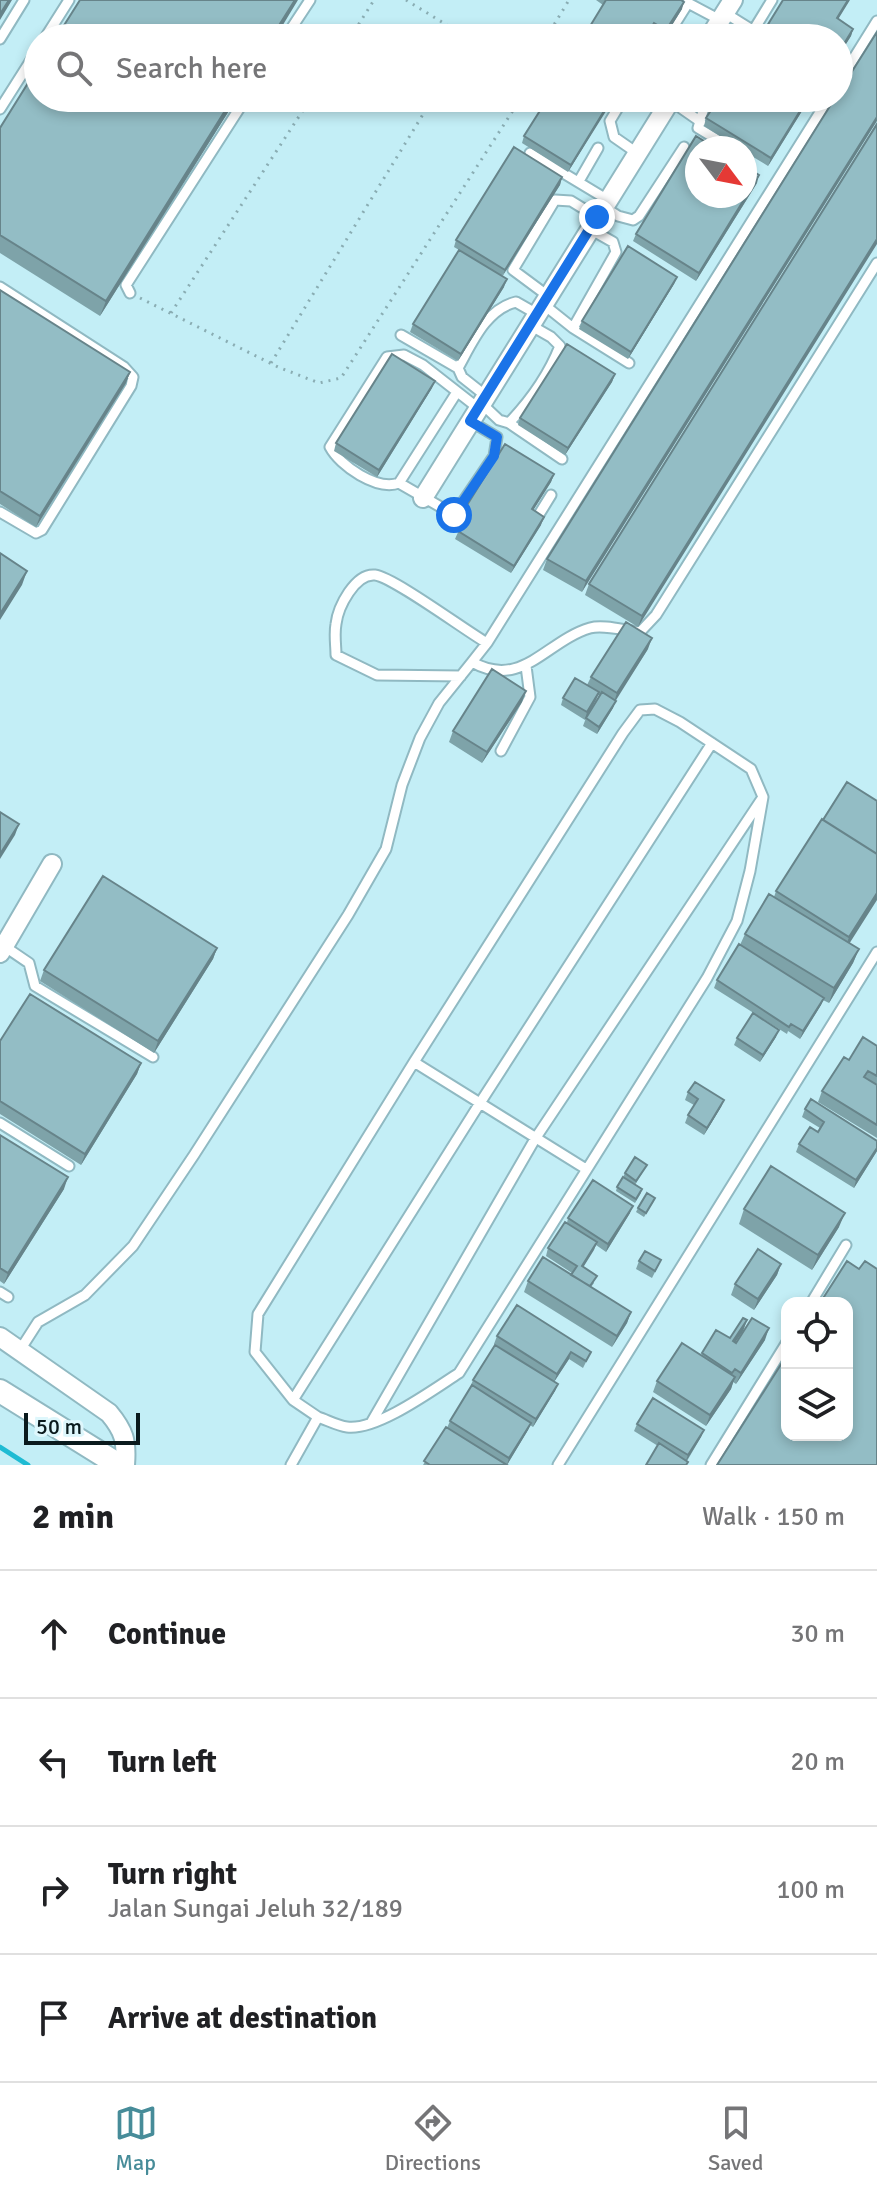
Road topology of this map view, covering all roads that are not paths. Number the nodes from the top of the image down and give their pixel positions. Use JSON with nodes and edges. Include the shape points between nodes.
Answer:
{"nodes":[{"id":1,"x":24,"y":0,"type":"edge"},
{"id":2,"x":69,"y":0,"type":"edge"},
{"id":3,"x":310,"y":0,"type":"edge"},
{"id":4,"x":772,"y":0,"type":"edge"},
{"id":5,"x":723,"y":18,"type":"edge"},
{"id":6,"x":877,"y":21,"type":"edge"},
{"id":7,"x":54,"y":24,"type":"edge"},
{"id":8,"x":294,"y":24,"type":"edge"},
{"id":9,"x":675,"y":24,"type":"edge"},
{"id":10,"x":757,"y":24,"type":"edge"},
{"id":11,"x":0,"y":39,"type":"edge"},
{"id":12,"x":853,"y":60,"type":"edge"},
{"id":13,"x":24,"y":71,"type":"edge"},
{"id":14,"x":0,"y":109,"type":"edge"},
{"id":15,"x":237,"y":112,"type":"edge"},
{"id":16,"x":615,"y":112,"type":"edge"},
{"id":17,"x":662,"y":112,"type":"edge"},
{"id":18,"x":688,"y":112,"type":"edge"},
{"id":19,"x":703,"y":112,"type":"edge"},
{"id":20,"x":820,"y":112,"type":"edge"},
{"id":21,"x":701,"y":122,"type":"junction"},
{"id":22,"x":711,"y":136,"type":"edge"},
{"id":23,"x":684,"y":147,"type":"dead end"},
{"id":24,"x":598,"y":148,"type":"dead end"},
{"id":25,"x":530,"y":153,"type":"edge"},
{"id":26,"x":637,"y":153,"type":"junction"},
{"id":27,"x":579,"y":181,"type":"junction"},
{"id":28,"x":600,"y":213,"type":"junction"},
{"id":29,"x":877,"y":263,"type":"edge"},
{"id":30,"x":0,"y":287,"type":"edge"},
{"id":31,"x":130,"y":293,"type":"road end"},
{"id":32,"x":540,"y":310,"type":"junction"},
{"id":33,"x":573,"y":328,"type":"junction"},
{"id":34,"x":401,"y":335,"type":"dead end"},
{"id":35,"x":629,"y":363,"type":"dead end"},
{"id":36,"x":458,"y":368,"type":"junction"},
{"id":37,"x":457,"y":392,"type":"junction"},
{"id":38,"x":479,"y":407,"type":"junction"},
{"id":39,"x":509,"y":423,"type":"junction"},
{"id":40,"x":562,"y":459,"type":"dead end"},
{"id":41,"x":399,"y":483,"type":"junction"},
{"id":42,"x":551,"y":495,"type":"dead end"},
{"id":43,"x":423,"y":498,"type":"junction"},
{"id":44,"x":0,"y":512,"type":"edge"},
{"id":45,"x":535,"y":521,"type":"edge"},
{"id":46,"x":487,"y":643,"type":"junction"},
{"id":47,"x":472,"y":662,"type":"junction"},
{"id":48,"x":526,"y":666,"type":"junction"},
{"id":49,"x":461,"y":676,"type":"junction"},
{"id":50,"x":712,"y":743,"type":"junction"},
{"id":51,"x":501,"y":751,"type":"dead end"},
{"id":52,"x":763,"y":797,"type":"junction"},
{"id":53,"x":52,"y":864,"type":"dead end"},
{"id":54,"x":2,"y":950,"type":"edge"},
{"id":55,"x":877,"y":952,"type":"edge"},
{"id":56,"x":153,"y":1057,"type":"dead end"},
{"id":57,"x":414,"y":1062,"type":"junction"},
{"id":58,"x":480,"y":1103,"type":"junction"},
{"id":59,"x":0,"y":1123,"type":"edge"},
{"id":60,"x":535,"y":1139,"type":"junction"},
{"id":61,"x":69,"y":1166,"type":"dead end"},
{"id":62,"x":586,"y":1169,"type":"junction"},
{"id":63,"x":846,"y":1245,"type":"dead end"},
{"id":64,"x":815,"y":1297,"type":"edge"},
{"id":65,"x":0,"y":1337,"type":"edge"},
{"id":66,"x":20,"y":1350,"type":"junction"},
{"id":67,"x":781,"y":1352,"type":"edge"},
{"id":68,"x":0,"y":1391,"type":"edge"},
{"id":69,"x":293,"y":1400,"type":"junction"},
{"id":70,"x":318,"y":1417,"type":"junction"},
{"id":71,"x":371,"y":1423,"type":"junction"},
{"id":72,"x":122,"y":1465,"type":"edge"},
{"id":73,"x":291,"y":1465,"type":"edge"},
{"id":74,"x":558,"y":1465,"type":"edge"},
{"id":75,"x":711,"y":1465,"type":"edge"}],
"edges":[{"from":1,"to":11,"type":"lane"},
{"from":2,"to":7,"type":"lane"},
{"from":3,"to":8,"type":"lane"},
{"from":4,"to":10,"type":"lane"},
{"from":5,"to":9,"type":"lane","via":[[688,3]]},
{"from":6,"to":12,"type":"lane"},
{"from":13,"to":14,"type":"lane"},
{"from":15,"to":31,"type":"lane","via":[[126,285]]},
{"from":16,"to":26,"type":"lane","via":[[610,121],[614,137]]},
{"from":17,"to":26,"type":"street"},
{"from":18,"to":21,"type":"lane"},
{"from":19,"to":21,"type":"lane"},
{"from":20,"to":46,"type":"lane"},
{"from":21,"to":22,"type":"lane","via":[[698,128]]},
{"from":23,"to":28,"type":"lane","via":[[639,216],[633,220]]},
{"from":24,"to":27,"type":"lane"},
{"from":25,"to":27,"type":"lane"},
{"from":26,"to":28,"type":"street"},
{"from":27,"to":28,"type":"lane"},
{"from":28,"to":32,"type":"street"},
{"from":28,"to":32,"type":"lane","via":[[555,200],[538,224],[513,270]]},
{"from":28,"to":33,"type":"lane","via":[[616,252]]},
{"from":29,"to":48,"type":"lane","via":[[656,615],[640,632],[593,627],[559,642]]},
{"from":30,"to":44,"type":"lane","via":[[133,377],[42,530],[29,531]]},
{"from":32,"to":33,"type":"lane"},
{"from":32,"to":36,"type":"lane","via":[[516,302],[501,306],[478,332]]},
{"from":32,"to":38,"type":"street"},
{"from":32,"to":39,"type":"lane","via":[[560,346]]},
{"from":33,"to":35,"type":"lane"},
{"from":34,"to":36,"type":"lane"},
{"from":36,"to":38,"type":"lane"},
{"from":37,"to":38,"type":"lane"},
{"from":37,"to":41,"type":"lane"},
{"from":37,"to":41,"type":"lane","via":[[404,355],[387,357],[330,447],[372,481],[389,487]]},
{"from":38,"to":39,"type":"lane"},
{"from":38,"to":43,"type":"street"},
{"from":38,"to":43,"type":"lane","via":[[497,437],[494,456],[457,516]]},
{"from":39,"to":40,"type":"lane"},
{"from":41,"to":43,"type":"lane"},
{"from":42,"to":45,"type":"lane"},
{"from":46,"to":47,"type":"lane"},
{"from":46,"to":49,"type":"lane","via":[[376,575],[361,577],[352,587],[336,623],[336,655],[377,675]]},
{"from":47,"to":48,"type":"lane","via":[[508,671]]},
{"from":47,"to":49,"type":"lane"},
{"from":48,"to":51,"type":"lane","via":[[530,697]]},
{"from":49,"to":66,"type":"lane","via":[[420,738],[386,849],[194,1155],[133,1246],[85,1295],[38,1322]]},
{"from":50,"to":52,"type":"lane","via":[[751,769]]},
{"from":50,"to":57,"type":"lane","via":[[655,709],[640,710]]},
{"from":50,"to":58,"type":"lane"},
{"from":52,"to":60,"type":"lane"},
{"from":52,"to":62,"type":"lane","via":[[737,921],[707,978]]},
{"from":53,"to":54,"type":"street"},
{"from":54,"to":56,"type":"lane","via":[[29,963],[35,986]]},
{"from":55,"to":74,"type":"lane"},
{"from":57,"to":58,"type":"lane"},
{"from":57,"to":69,"type":"lane","via":[[258,1314],[255,1352]]},
{"from":58,"to":60,"type":"lane"},
{"from":58,"to":69,"type":"lane"},
{"from":59,"to":61,"type":"lane"},
{"from":60,"to":62,"type":"lane"},
{"from":60,"to":71,"type":"lane"},
{"from":62,"to":71,"type":"lane","via":[[459,1373]]},
{"from":63,"to":64,"type":"lane"},
{"from":65,"to":66,"type":"street"},
{"from":66,"to":72,"type":"street","via":[[109,1413],[122,1429]]},
{"from":67,"to":75,"type":"lane"},
{"from":68,"to":72,"type":"street"},
{"from":69,"to":70,"type":"lane"},
{"from":70,"to":71,"type":"lane","via":[[349,1428]]},
{"from":70,"to":73,"type":"lane"}]}
